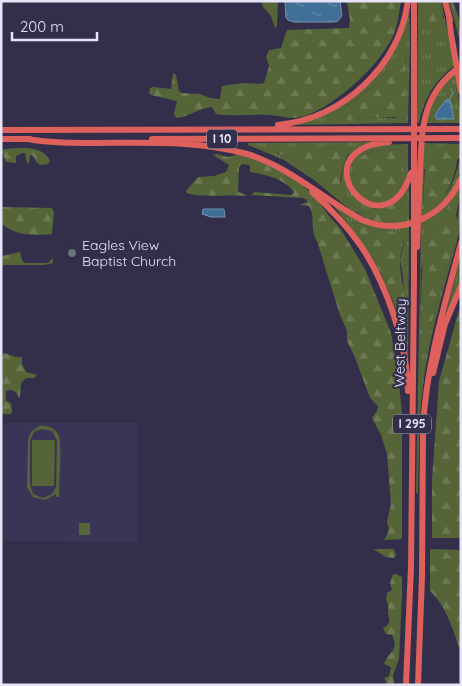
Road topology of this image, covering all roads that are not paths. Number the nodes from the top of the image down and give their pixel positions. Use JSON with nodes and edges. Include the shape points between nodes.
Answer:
{"nodes":[{"id":1,"x":408,"y":1,"type":"edge"},
{"id":2,"x":414,"y":1,"type":"edge"},
{"id":3,"x":445,"y":1,"type":"edge"},
{"id":4,"x":449,"y":17,"type":"junction"},
{"id":5,"x":461,"y":64,"type":"edge"},
{"id":6,"x":461,"y":91,"type":"edge"},
{"id":7,"x":461,"y":128,"type":"edge"},
{"id":8,"x":232,"y":129,"type":"junction"},
{"id":9,"x":1,"y":130,"type":"edge"},
{"id":10,"x":417,"y":138,"type":"junction"},
{"id":11,"x":461,"y":138,"type":"edge"},
{"id":12,"x":1,"y":139,"type":"edge"},
{"id":13,"x":28,"y":139,"type":"junction"},
{"id":14,"x":413,"y":167,"type":"junction"},
{"id":15,"x":461,"y":179,"type":"edge"},
{"id":16,"x":304,"y":183,"type":"junction"},
{"id":17,"x":461,"y":243,"type":"edge"},
{"id":18,"x":414,"y":281,"type":"junction"},
{"id":19,"x":461,"y":286,"type":"edge"},
{"id":20,"x":423,"y":428,"type":"junction"},
{"id":21,"x":411,"y":476,"type":"junction"},
{"id":22,"x":406,"y":685,"type":"edge"},
{"id":23,"x":418,"y":685,"type":"edge"}],
"edges":[{"from":1,"to":8,"type":"highway","via":[[399,35],[388,56],[372,78],[352,96],[321,114],[299,122]]},
{"from":2,"to":14,"type":"highway","name":"West Beltway","number":"I 295"},
{"from":3,"to":4,"type":"highway"},
{"from":4,"to":5,"type":"highway"},
{"from":4,"to":6,"type":"highway"},
{"from":5,"to":18,"type":"highway","via":[[434,93],[424,116]]},
{"from":7,"to":8,"type":"highway","number":"I 10"},
{"from":8,"to":9,"type":"highway","number":"I 10"},
{"from":10,"to":11,"type":"highway","number":"I 10"},
{"from":10,"to":13,"type":"highway","number":"I 10"},
{"from":10,"to":14,"type":"highway","via":[[365,147],[350,162],[347,176],[355,196],[367,203],[381,205],[390,203],[401,194]]},
{"from":12,"to":13,"type":"highway","number":"I 10"},
{"from":13,"to":16,"type":"highway","via":[[165,143],[224,149],[269,162]]},
{"from":14,"to":18,"type":"highway","name":"West Beltway","number":"I 295"},
{"from":15,"to":16,"type":"highway","via":[[443,206],[416,223],[401,226],[382,226],[362,220]]},
{"from":16,"to":21,"type":"highway","via":[[362,247],[389,303],[398,331],[408,387]]},
{"from":17,"to":20,"type":"highway","name":"West Beltway","number":"I 295","via":[[430,364]]},
{"from":18,"to":21,"type":"highway","name":"West Beltway","number":"I 295"},
{"from":19,"to":20,"type":"highway","via":[[441,339]]},
{"from":20,"to":23,"type":"highway","name":"West Beltway","number":"I 295"},
{"from":21,"to":22,"type":"highway","name":"West Beltway","number":"I 295","via":[[411,594]]}]}
